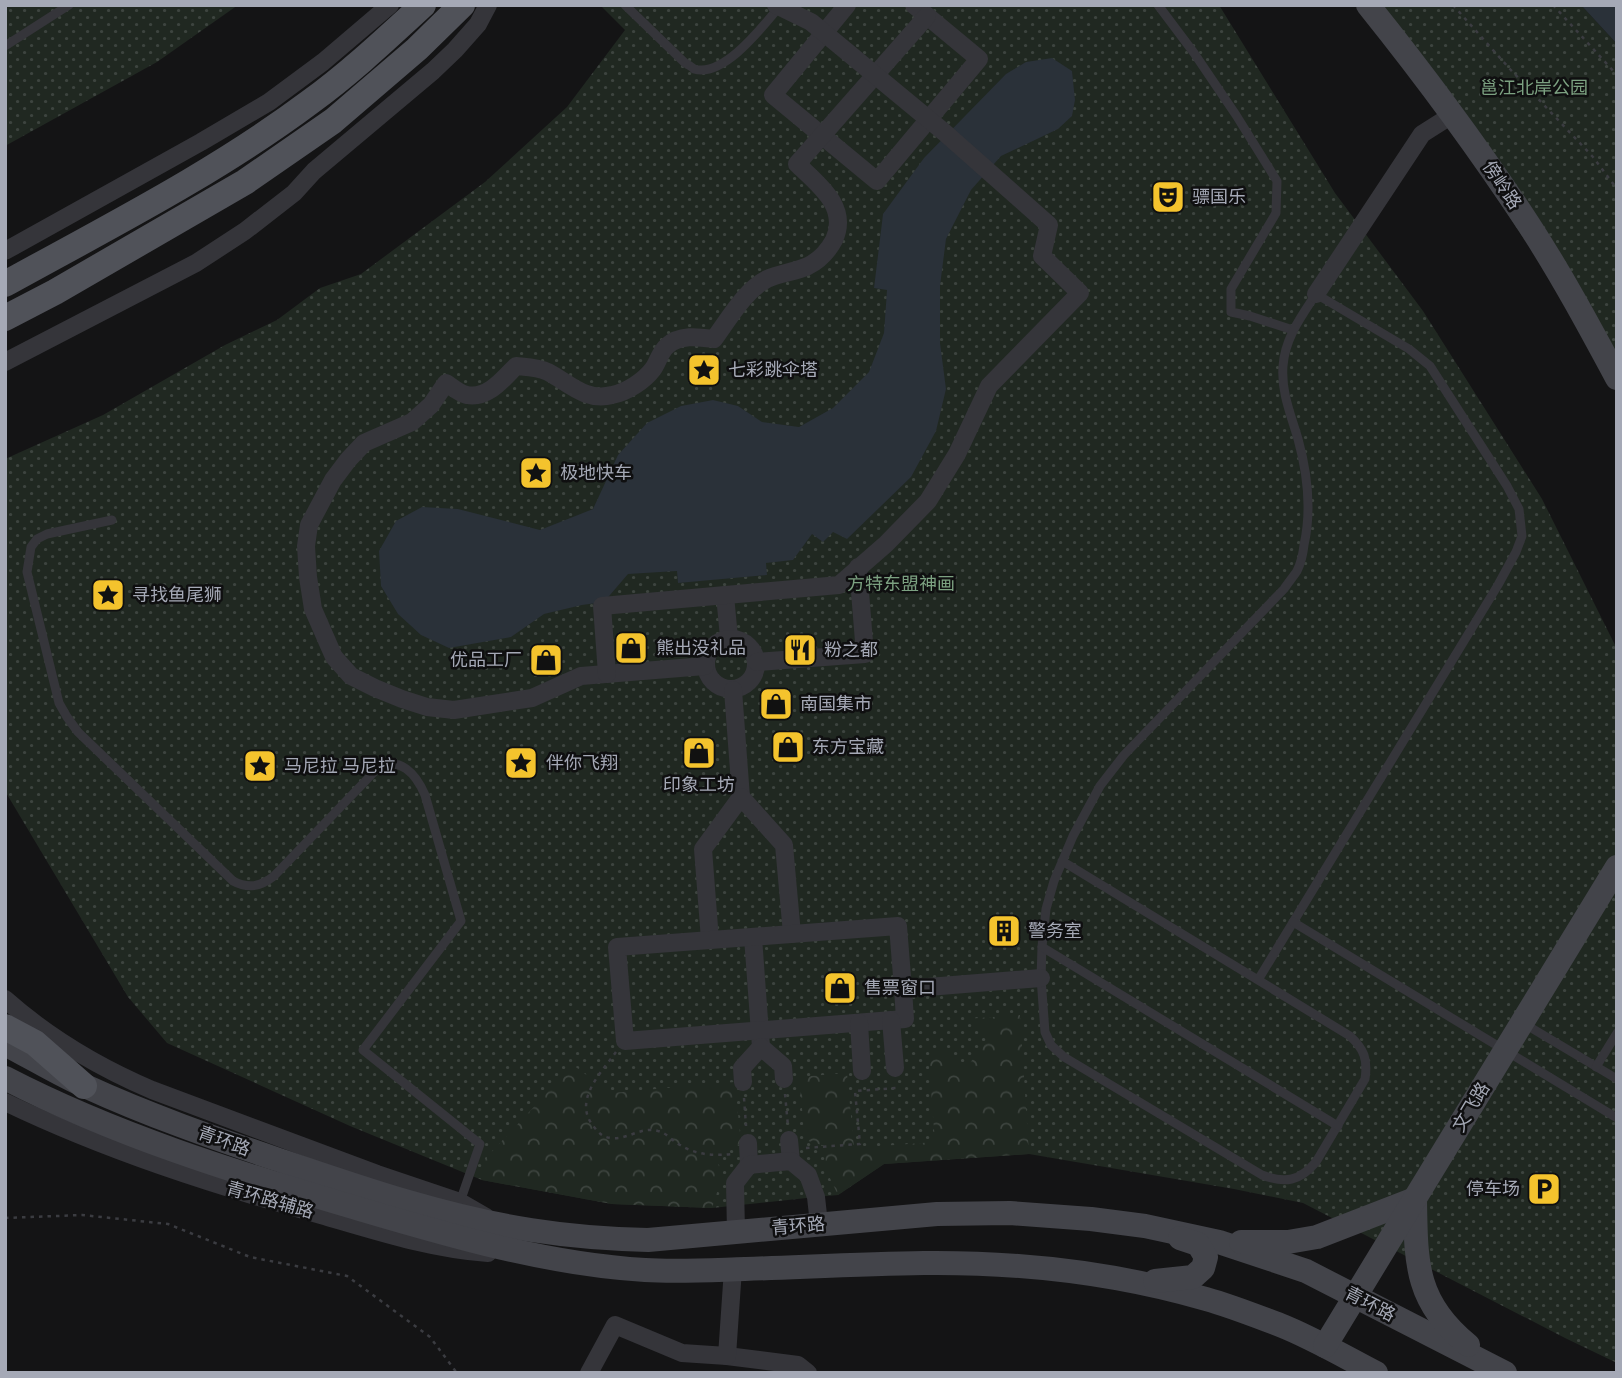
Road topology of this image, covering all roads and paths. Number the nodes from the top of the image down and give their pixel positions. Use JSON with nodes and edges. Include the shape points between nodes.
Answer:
{"nodes":[{"id":1,"x":69,"y":5,"type":"edge"},
{"id":2,"x":390,"y":5,"type":"edge"},
{"id":3,"x":423,"y":5,"type":"edge"},
{"id":4,"x":463,"y":5,"type":"edge"},
{"id":5,"x":488,"y":5,"type":"edge"},
{"id":6,"x":625,"y":5,"type":"edge"},
{"id":7,"x":847,"y":5,"type":"edge"},
{"id":8,"x":1158,"y":5,"type":"edge"},
{"id":9,"x":1368,"y":5,"type":"edge"},
{"id":10,"x":1453,"y":5,"type":"edge"},
{"id":11,"x":1553,"y":5,"type":"edge"},
{"id":12,"x":778,"y":6,"type":"edge"},
{"id":13,"x":920,"y":10,"type":"edge"},
{"id":14,"x":824,"y":33,"type":"junction"},
{"id":15,"x":5,"y":46,"type":"edge"},
{"id":16,"x":875,"y":75,"type":"junction"},
{"id":17,"x":1617,"y":75,"type":"edge"},
{"id":18,"x":1452,"y":115,"type":"junction"},
{"id":19,"x":928,"y":119,"type":"junction"},
{"id":20,"x":822,"y":136,"type":"junction"},
{"id":21,"x":1617,"y":189,"type":"edge"},
{"id":22,"x":5,"y":251,"type":"edge"},
{"id":23,"x":5,"y":284,"type":"edge"},
{"id":24,"x":55,"y":292,"type":"junction"},
{"id":25,"x":1316,"y":294,"type":"junction"},
{"id":26,"x":5,"y":318,"type":"edge"},
{"id":27,"x":5,"y":326,"type":"edge"},
{"id":28,"x":1293,"y":330,"type":"junction"},
{"id":29,"x":5,"y":362,"type":"edge"},
{"id":30,"x":1617,"y":378,"type":"edge"},
{"id":31,"x":111,"y":520,"type":"dead end"},
{"id":32,"x":858,"y":567,"type":"junction"},
{"id":33,"x":725,"y":595,"type":"junction"},
{"id":34,"x":729,"y":638,"type":"junction"},
{"id":35,"x":757,"y":662,"type":"junction"},
{"id":36,"x":705,"y":666,"type":"junction"},
{"id":37,"x":607,"y":674,"type":"junction"},
{"id":38,"x":733,"y":690,"type":"junction"},
{"id":39,"x":741,"y":797,"type":"junction"},
{"id":40,"x":1062,"y":861,"type":"junction"},
{"id":41,"x":1616,"y":868,"type":"edge"},
{"id":42,"x":1293,"y":922,"type":"junction"},
{"id":43,"x":792,"y":934,"type":"junction"},
{"id":44,"x":753,"y":937,"type":"junction"},
{"id":45,"x":710,"y":940,"type":"junction"},
{"id":46,"x":1042,"y":947,"type":"junction"},
{"id":47,"x":1041,"y":978,"type":"junction"},
{"id":48,"x":1258,"y":980,"type":"junction"},
{"id":49,"x":903,"y":989,"type":"junction"},
{"id":50,"x":5,"y":999,"type":"edge"},
{"id":51,"x":891,"y":1020,"type":"junction"},
{"id":52,"x":859,"y":1023,"type":"junction"},
{"id":53,"x":1522,"y":1023,"type":"junction"},
{"id":54,"x":5,"y":1027,"type":"edge"},
{"id":55,"x":1617,"y":1033,"type":"edge"},
{"id":56,"x":761,"y":1039,"type":"junction"},
{"id":57,"x":625,"y":1041,"type":"junction"},
{"id":58,"x":5,"y":1044,"type":"edge"},
{"id":59,"x":1505,"y":1050,"type":"junction"},
{"id":60,"x":1596,"y":1067,"type":"junction"},
{"id":61,"x":895,"y":1068,"type":"dead end"},
{"id":62,"x":862,"y":1071,"type":"dead end"},
{"id":63,"x":5,"y":1078,"type":"edge"},
{"id":64,"x":784,"y":1079,"type":"joint"},
{"id":65,"x":1617,"y":1079,"type":"edge"},
{"id":66,"x":743,"y":1082,"type":"joint"},
{"id":67,"x":84,"y":1086,"type":"junction"},
{"id":68,"x":896,"y":1088,"type":"dead end"},
{"id":69,"x":5,"y":1102,"type":"edge"},
{"id":70,"x":1617,"y":1118,"type":"edge"},
{"id":71,"x":1338,"y":1126,"type":"junction"},
{"id":72,"x":790,"y":1150,"type":"junction"},
{"id":73,"x":749,"y":1153,"type":"junction"},
{"id":74,"x":1415,"y":1199,"type":"junction"},
{"id":75,"x":460,"y":1202,"type":"junction"},
{"id":76,"x":5,"y":1218,"type":"edge"},
{"id":77,"x":498,"y":1224,"type":"junction"},
{"id":78,"x":820,"y":1224,"type":"junction"},
{"id":79,"x":1145,"y":1226,"type":"junction"},
{"id":80,"x":736,"y":1232,"type":"junction"},
{"id":81,"x":1219,"y":1242,"type":"junction"},
{"id":82,"x":545,"y":1258,"type":"junction"},
{"id":83,"x":733,"y":1269,"type":"junction"},
{"id":84,"x":1137,"y":1283,"type":"junction"},
{"id":85,"x":1355,"y":1296,"type":"junction"},
{"id":86,"x":1325,"y":1346,"type":"junction"},
{"id":87,"x":727,"y":1356,"type":"junction"},
{"id":88,"x":1501,"y":1371,"type":"edge"},
{"id":89,"x":457,"y":1373,"type":"edge"},
{"id":90,"x":589,"y":1373,"type":"edge"},
{"id":91,"x":808,"y":1373,"type":"edge"},
{"id":92,"x":1376,"y":1373,"type":"edge"}],
"edges":[{"from":1,"to":15,"type":"lane"},
{"from":2,"to":22,"type":"street","via":[[269,102]]},
{"from":3,"to":23,"type":"main road","via":[[320,95],[242,149]]},
{"from":4,"to":24,"type":"main road","via":[[333,121],[246,181]]},
{"from":5,"to":29,"type":"street","via":[[455,51],[246,231],[197,263]]},
{"from":6,"to":12,"type":"lane","via":[[694,69],[722,63],[751,40]]},
{"from":7,"to":14,"type":"street"},
{"from":8,"to":28,"type":"lane","via":[[1277,181],[1276,213],[1231,289],[1231,312]]},
{"from":9,"to":18,"type":"main road","name":"傍岭路"},
{"from":10,"to":21,"type":"path"},
{"from":11,"to":17,"type":"path"},
{"from":12,"to":14,"type":"street"},
{"from":13,"to":16,"type":"street"},
{"from":13,"to":19,"type":"street","via":[[979,59]]},
{"from":14,"to":16,"type":"street"},
{"from":14,"to":20,"type":"street","via":[[773,95]]},
{"from":16,"to":19,"type":"street"},
{"from":16,"to":20,"type":"street"},
{"from":18,"to":25,"type":"street","via":[[1422,134]]},
{"from":18,"to":30,"type":"main road","name":"傍岭路","via":[[1530,227]]},
{"from":19,"to":20,"type":"street","via":[[877,181]]},
{"from":19,"to":32,"type":"street","via":[[1049,225],[1042,256],[1080,293],[989,386],[957,454],[928,501]]},
{"from":20,"to":37,"type":"street","via":[[797,164],[835,205],[839,221],[828,250],[811,265],[768,279],[751,291],[714,339],[695,336],[667,345],[638,384],[614,395],[579,392],[531,367],[516,366],[480,395],[465,395],[446,383],[412,422],[364,443],[333,480],[309,525],[306,546],[313,609],[334,657],[351,676],[402,699],[454,710],[532,698],[581,676]]},
{"from":24,"to":26,"type":"main road"},
{"from":24,"to":27,"type":"main road"},
{"from":25,"to":28,"type":"lane"},
{"from":25,"to":42,"type":"lane","via":[[1430,366],[1507,486],[1519,509],[1521,536],[1498,585]]},
{"from":28,"to":40,"type":"lane","via":[[1283,367],[1284,391],[1310,500],[1298,569],[1124,755],[1084,812]]},
{"from":31,"to":75,"type":"lane","via":[[47,534],[31,547],[27,572],[59,703],[78,732],[233,881],[242,886],[265,883],[385,764],[397,764],[421,784],[461,921],[363,1050],[480,1144]]},
{"from":32,"to":33,"type":"street","via":[[839,585]]},
{"from":32,"to":35,"type":"street","via":[[865,654]]},
{"from":33,"to":34,"type":"street"},
{"from":33,"to":37,"type":"street","via":[[602,606]]},
{"from":34,"to":35,"type":"street","via":[[742,641]]},
{"from":34,"to":36,"type":"street","via":[[707,653]]},
{"from":35,"to":38,"type":"street","via":[[754,676]]},
{"from":36,"to":37,"type":"street"},
{"from":36,"to":38,"type":"street","via":[[709,679],[719,688]]},
{"from":38,"to":39,"type":"street"},
{"from":39,"to":43,"type":"street","via":[[784,845]]},
{"from":39,"to":45,"type":"street","via":[[703,849]]},
{"from":40,"to":46,"type":"lane","via":[[1046,909]]},
{"from":40,"to":48,"type":"lane"},
{"from":41,"to":53,"type":"main road","name":"文飞路"},
{"from":42,"to":48,"type":"lane"},
{"from":42,"to":59,"type":"lane"},
{"from":43,"to":44,"type":"street"},
{"from":43,"to":49,"type":"street","via":[[898,926]]},
{"from":44,"to":45,"type":"street"},
{"from":44,"to":56,"type":"street"},
{"from":45,"to":57,"type":"street","via":[[617,947]]},
{"from":46,"to":47,"type":"lane"},
{"from":46,"to":71,"type":"lane"},
{"from":47,"to":49,"type":"street"},
{"from":47,"to":71,"type":"lane","via":[[1045,1032],[1064,1057],[1262,1175],[1286,1180],[1308,1171]]},
{"from":48,"to":71,"type":"lane","via":[[1359,1044],[1367,1067],[1365,1079]]},
{"from":49,"to":51,"type":"street","via":[[905,1019]]},
{"from":50,"to":75,"type":"street","via":[[47,1033],[118,1075]]},
{"from":51,"to":52,"type":"street"},
{"from":51,"to":61,"type":"street"},
{"from":52,"to":56,"type":"street"},
{"from":52,"to":62,"type":"street"},
{"from":53,"to":59,"type":"main road","name":"文飞路"},
{"from":53,"to":60,"type":"lane"},
{"from":54,"to":67,"type":"main road","via":[[35,1042]]},
{"from":55,"to":60,"type":"lane"},
{"from":56,"to":57,"type":"street"},
{"from":56,"to":64,"type":"street","via":[[783,1066]]},
{"from":56,"to":66,"type":"street","via":[[742,1068]]},
{"from":57,"to":73,"type":"path","via":[[586,1098],[589,1121],[602,1136],[612,1139],[655,1130],[695,1152],[716,1156]]},
{"from":58,"to":67,"type":"main road","name":"青环路"},
{"from":59,"to":70,"type":"lane"},
{"from":59,"to":74,"type":"main road","name":"文飞路"},
{"from":60,"to":65,"type":"lane"},
{"from":63,"to":82,"type":"main road","name":"青环路","via":[[194,1158],[406,1223]]},
{"from":64,"to":72,"type":"path"},
{"from":66,"to":73,"type":"path"},
{"from":67,"to":77,"type":"main road","name":"青环路","via":[[330,1178]]},
{"from":68,"to":72,"type":"path","via":[[855,1091],[860,1144]]},
{"from":69,"to":82,"type":"street","name":"青环路辅路","via":[[117,1151],[278,1203],[460,1251]]},
{"from":72,"to":73,"type":"street"},
{"from":72,"to":78,"type":"street","via":[[808,1175]]},
{"from":73,"to":80,"type":"street","via":[[735,1183]]},
{"from":74,"to":81,"type":"main road","via":[[1317,1237],[1288,1242]]},
{"from":74,"to":85,"type":"main road","name":"文飞路"},
{"from":74,"to":88,"type":"main road","via":[[1415,1242],[1427,1297],[1455,1334]]},
{"from":75,"to":77,"type":"street"},
{"from":76,"to":89,"type":"path","via":[[82,1215],[168,1224],[250,1257],[347,1276],[429,1337]]},
{"from":77,"to":80,"type":"main road","name":"青环路","via":[[606,1239]]},
{"from":78,"to":79,"type":"main road","name":"青环路","via":[[1010,1213]]},
{"from":78,"to":80,"type":"main road","name":"青环路"},
{"from":79,"to":81,"type":"main road","name":"青环路"},
{"from":79,"to":84,"type":"main road","via":[[1198,1244],[1206,1257],[1193,1277]]},
{"from":81,"to":85,"type":"main road","name":"青环路","via":[[1306,1271]]},
{"from":82,"to":83,"type":"main road","name":"青环路","via":[[647,1270]]},
{"from":83,"to":84,"type":"main road","name":"青环路","via":[[962,1264],[1072,1272]]},
{"from":83,"to":87,"type":"street"},
{"from":84,"to":86,"type":"main road","name":"青环路","via":[[1207,1299]]},
{"from":85,"to":86,"type":"main road","name":"文飞路"},
{"from":85,"to":88,"type":"main road","name":"青环路"},
{"from":86,"to":92,"type":"main road","name":"青环路"},
{"from":87,"to":90,"type":"street","via":[[682,1353],[615,1325]]},
{"from":87,"to":91,"type":"street","via":[[799,1365]]}]}
